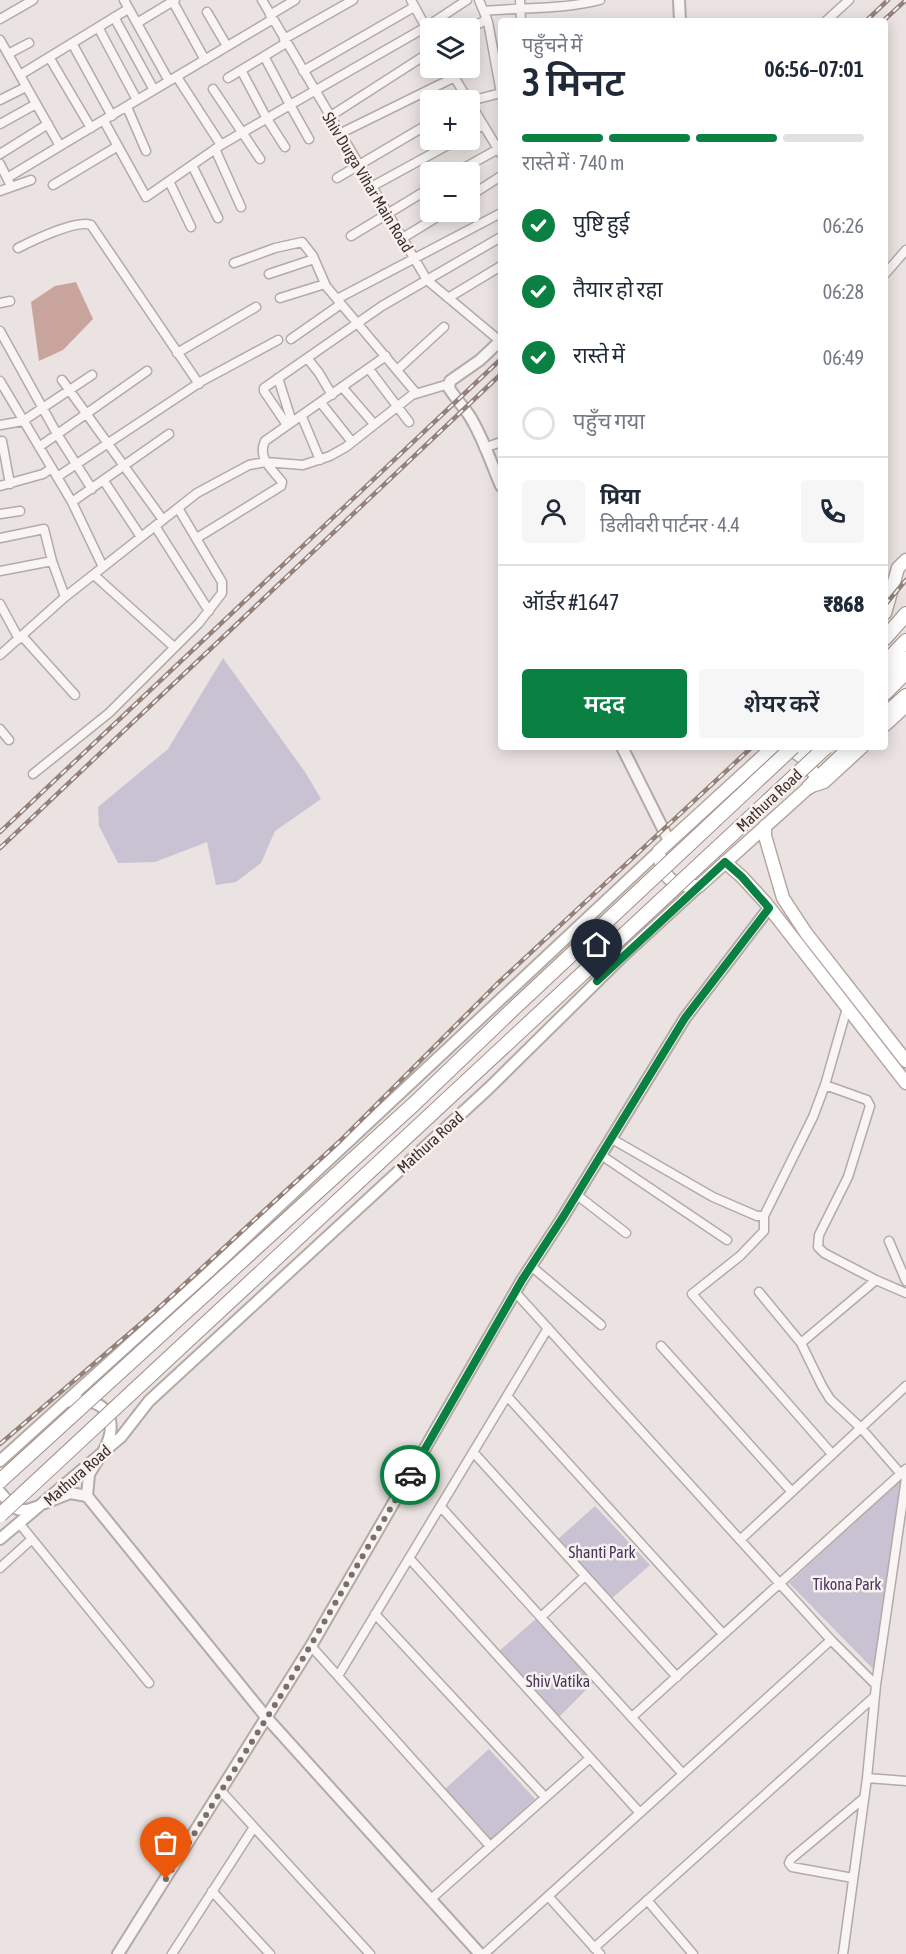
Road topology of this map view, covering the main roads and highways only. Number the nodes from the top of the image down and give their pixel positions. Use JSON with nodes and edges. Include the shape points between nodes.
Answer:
{"nodes":[{"id":1,"x":906,"y":560,"type":"edge"},
{"id":2,"x":888,"y":603,"type":"edge"},
{"id":3,"x":906,"y":614,"type":"edge"},
{"id":4,"x":888,"y":635,"type":"edge"},
{"id":5,"x":906,"y":641,"type":"edge"},
{"id":6,"x":906,"y":658,"type":"edge"},
{"id":7,"x":888,"y":660,"type":"edge"},
{"id":8,"x":906,"y":672,"type":"edge"},
{"id":9,"x":888,"y":673,"type":"edge"},
{"id":10,"x":888,"y":690,"type":"edge"},
{"id":11,"x":906,"y":696,"type":"edge"},
{"id":12,"x":906,"y":705,"type":"edge"},
{"id":13,"x":888,"y":712,"type":"edge"},
{"id":14,"x":888,"y":722,"type":"edge"},
{"id":15,"x":770,"y":750,"type":"edge"},
{"id":16,"x":823,"y":750,"type":"edge"},
{"id":17,"x":848,"y":750,"type":"edge"},
{"id":18,"x":859,"y":750,"type":"edge"},
{"id":19,"x":798,"y":752,"type":"edge"},
{"id":20,"x":814,"y":783,"type":"junction"},
{"id":21,"x":765,"y":826,"type":"junction"},
{"id":22,"x":659,"y":852,"type":"junction"},
{"id":23,"x":725,"y":862,"type":"junction"},
{"id":24,"x":699,"y":886,"type":"junction"},
{"id":25,"x":906,"y":1061,"type":"edge"},
{"id":26,"x":906,"y":1083,"type":"edge"},
{"id":27,"x":65,"y":1402,"type":"junction"},
{"id":28,"x":101,"y":1455,"type":"junction"},
{"id":29,"x":1,"y":1461,"type":"edge"},
{"id":30,"x":0,"y":1481,"type":"edge"},
{"id":31,"x":0,"y":1492,"type":"edge"},
{"id":32,"x":45,"y":1503,"type":"junction"},
{"id":33,"x":0,"y":1515,"type":"edge"},
{"id":34,"x":0,"y":1539,"type":"edge"}],
"edges":[{"from":1,"to":2,"type":"main road","via":[[898,568]]},
{"from":3,"to":4,"type":"highway"},
{"from":5,"to":7,"type":"highway"},
{"from":6,"to":9,"type":"main road"},
{"from":8,"to":10,"type":"highway"},
{"from":11,"to":13,"type":"highway"},
{"from":12,"to":14,"type":"main road"},
{"from":15,"to":22,"type":"main road"},
{"from":16,"to":33,"type":"highway","name":"Mathura Road","bridge":true},
{"from":17,"to":20,"type":"highway"},
{"from":18,"to":20,"type":"main road","name":"Mathura Road","via":[[824,782]]},
{"from":19,"to":20,"type":"main road"},
{"from":19,"to":30,"type":"highway","name":"Mathura Road","bridge":true,"via":[[528,994],[416,1103]]},
{"from":20,"to":21,"type":"main road","name":"Mathura Road"},
{"from":21,"to":23,"type":"main road","name":"Mathura Road"},
{"from":21,"to":25,"type":"main road","via":[[783,898]]},
{"from":22,"to":24,"type":"main road","via":[[665,874],[673,882],[685,887]]},
{"from":22,"to":27,"type":"main road"},
{"from":23,"to":24,"type":"main road","name":"Mathura Road"},
{"from":23,"to":26,"type":"main road","via":[[769,908]]},
{"from":24,"to":28,"type":"main road","name":"Mathura Road","via":[[489,1088],[149,1401]]},
{"from":27,"to":28,"type":"main road","via":[[83,1399],[105,1410],[112,1431]]},
{"from":27,"to":29,"type":"main road"},
{"from":28,"to":32,"type":"main road","name":"Mathura Road"},
{"from":31,"to":32,"type":"main road","via":[[21,1511]]},
{"from":32,"to":34,"type":"main road","name":"Mathura Road"}]}
